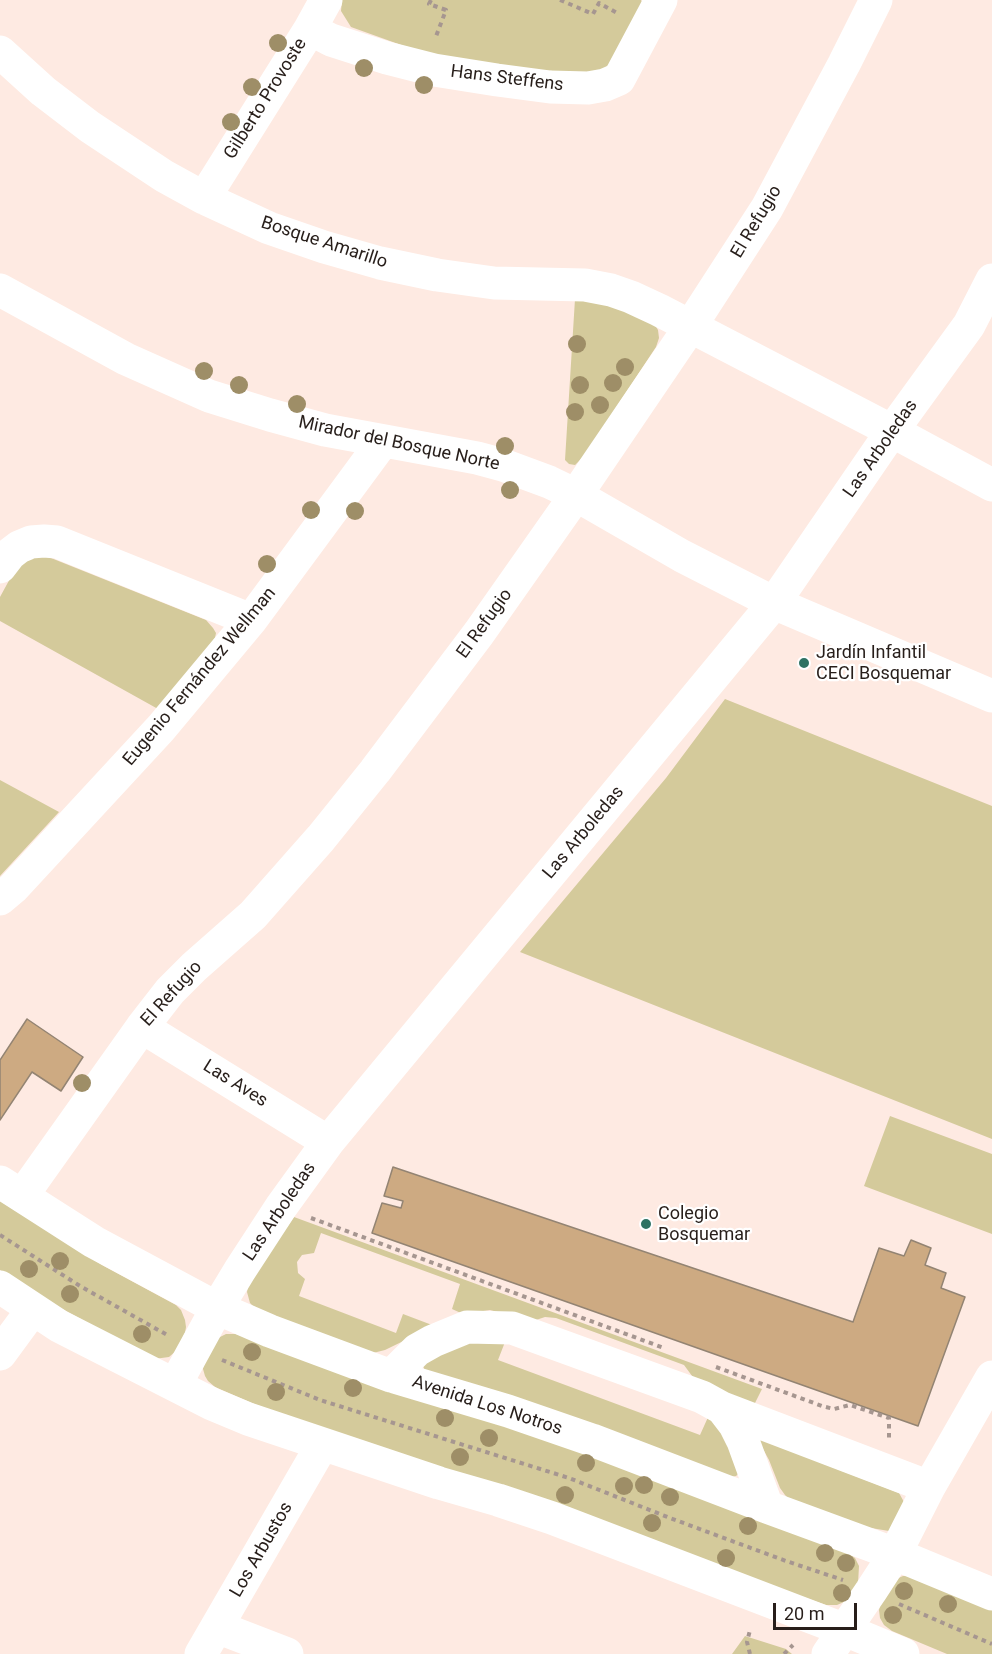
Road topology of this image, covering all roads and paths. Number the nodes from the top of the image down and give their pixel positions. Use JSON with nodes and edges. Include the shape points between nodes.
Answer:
{"nodes":[{"id":1,"x":326,"y":0,"type":"edge"},
{"id":2,"x":431,"y":0,"type":"edge"},
{"id":3,"x":560,"y":0,"type":"edge"},
{"id":4,"x":661,"y":0,"type":"edge"},
{"id":5,"x":876,"y":0,"type":"edge"},
{"id":6,"x":646,"y":28,"type":"junction"},
{"id":7,"x":310,"y":29,"type":"junction"},
{"id":8,"x":0,"y":52,"type":"edge"},
{"id":9,"x":424,"y":67,"type":"junction"},
{"id":10,"x":204,"y":198,"type":"junction"},
{"id":11,"x":992,"y":280,"type":"edge"},
{"id":12,"x":0,"y":290,"type":"edge"},
{"id":13,"x":690,"y":327,"type":"junction"},
{"id":14,"x":892,"y":431,"type":"junction"},
{"id":15,"x":383,"y":441,"type":"junction"},
{"id":16,"x":992,"y":485,"type":"edge"},
{"id":17,"x":576,"y":495,"type":"junction"},
{"id":18,"x":0,"y":567,"type":"edge"},
{"id":19,"x":774,"y":603,"type":"junction"},
{"id":20,"x":251,"y":620,"type":"junction"},
{"id":21,"x":992,"y":696,"type":"edge"},
{"id":22,"x":0,"y":899,"type":"edge"},
{"id":23,"x":142,"y":1027,"type":"junction"},
{"id":24,"x":328,"y":1142,"type":"junction"},
{"id":25,"x":11,"y":1189,"type":"edge"},
{"id":26,"x":281,"y":1207,"type":"junction"},
{"id":27,"x":0,"y":1234,"type":"edge"},
{"id":28,"x":0,"y":1287,"type":"edge"},
{"id":29,"x":217,"y":1308,"type":"junction"},
{"id":30,"x":33,"y":1309,"type":"junction"},
{"id":31,"x":195,"y":1348,"type":"junction"},
{"id":32,"x":669,"y":1350,"type":"dead end"},
{"id":33,"x":0,"y":1354,"type":"edge"},
{"id":34,"x":710,"y":1365,"type":"dead end"},
{"id":35,"x":391,"y":1376,"type":"junction"},
{"id":36,"x":992,"y":1377,"type":"edge"},
{"id":37,"x":175,"y":1385,"type":"junction"},
{"id":38,"x":722,"y":1408,"type":"junction"},
{"id":39,"x":889,"y":1418,"type":"dead end"},
{"id":40,"x":322,"y":1445,"type":"junction"},
{"id":41,"x":929,"y":1487,"type":"junction"},
{"id":42,"x":767,"y":1507,"type":"junction"},
{"id":43,"x":895,"y":1554,"type":"junction"},
{"id":44,"x":871,"y":1591,"type":"junction"},
{"id":45,"x":992,"y":1594,"type":"edge"},
{"id":46,"x":750,"y":1630,"type":"dead end"},
{"id":47,"x":209,"y":1640,"type":"edge"},
{"id":48,"x":836,"y":1642,"type":"edge"},
{"id":49,"x":992,"y":1644,"type":"edge"},
{"id":50,"x":793,"y":1645,"type":"dead end"},
{"id":51,"x":287,"y":1654,"type":"edge"},
{"id":52,"x":750,"y":1654,"type":"edge"},
{"id":53,"x":784,"y":1654,"type":"edge"},
{"id":54,"x":903,"y":1654,"type":"edge"}],
"edges":[{"from":1,"to":7,"type":"street","name":"Gilberto Provoste"},
{"from":2,"to":9,"type":"path","via":[[429,4],[446,10]]},
{"from":3,"to":6,"type":"path","via":[[593,14],[599,3]]},
{"from":4,"to":6,"type":"street","name":"Hans Steffens"},
{"from":5,"to":13,"type":"street","name":"El Refugio","via":[[767,208]]},
{"from":6,"to":9,"type":"street","name":"Hans Steffens","via":[[619,79],[588,88],[550,87]]},
{"from":7,"to":9,"type":"street","name":"Hans Steffens","via":[[331,40]]},
{"from":7,"to":10,"type":"street","name":"Gilberto Provoste"},
{"from":8,"to":10,"type":"street","name":"Bosque Amarillo","via":[[90,127]]},
{"from":10,"to":13,"type":"street","name":"Bosque Amarillo","via":[[269,228],[380,263],[494,283],[602,288],[631,297]]},
{"from":11,"to":14,"type":"street","name":"Las Arboledas","via":[[969,324]]},
{"from":12,"to":15,"type":"street","name":"Mirador del Bosque Norte","via":[[126,359],[209,396],[326,430]]},
{"from":13,"to":14,"type":"street","name":"Bosque Amarillo"},
{"from":13,"to":17,"type":"street","name":"El Refugio"},
{"from":14,"to":16,"type":"street","name":"Bosque Amarillo"},
{"from":14,"to":19,"type":"street","name":"Las Arboledas"},
{"from":15,"to":17,"type":"street","name":"Mirador del Bosque Norte","via":[[503,465]]},
{"from":15,"to":20,"type":"street","name":"Eugenio Fernández Wellman"},
{"from":17,"to":19,"type":"street","name":"Mirador del Bosque Norte"},
{"from":17,"to":23,"type":"street","name":"El Refugio","via":[[479,633],[321,838],[252,915],[170,991]]},
{"from":18,"to":20,"type":"street","via":[[10,554],[31,542],[57,542]]},
{"from":19,"to":21,"type":"street","name":"Mirador del Bosque Norte"},
{"from":19,"to":24,"type":"street","name":"Las Arboledas"},
{"from":20,"to":22,"type":"street","name":"Eugenio Fernández Wellman","via":[[136,756]]},
{"from":23,"to":24,"type":"street","name":"Las Aves"},
{"from":23,"to":25,"type":"street","name":"El Refugio"},
{"from":24,"to":26,"type":"street","name":"Las Arboledas"},
{"from":25,"to":29,"type":"street","name":"Avenida Los Notros","via":[[94,1242]]},
{"from":26,"to":29,"type":"street","name":"Las Arboledas"},
{"from":26,"to":32,"type":"path"},
{"from":27,"to":31,"type":"path","via":[[80,1286]]},
{"from":28,"to":30,"type":"street"},
{"from":29,"to":31,"type":"street","name":"Las Arboledas"},
{"from":29,"to":35,"type":"street","name":"Avenida Los Notros"},
{"from":30,"to":33,"type":"street"},
{"from":30,"to":37,"type":"street"},
{"from":31,"to":37,"type":"street","name":"Las Arboledas"},
{"from":31,"to":44,"type":"path","via":[[320,1400],[568,1478]]},
{"from":34,"to":39,"type":"path","via":[[822,1406],[834,1409],[850,1405]]},
{"from":35,"to":38,"type":"street","via":[[417,1350],[467,1327],[512,1328],[702,1397]]},
{"from":35,"to":42,"type":"street","name":"Avenida Los Notros","via":[[592,1440]]},
{"from":36,"to":41,"type":"street"},
{"from":37,"to":40,"type":"street","via":[[239,1415]]},
{"from":38,"to":41,"type":"street"},
{"from":38,"to":42,"type":"street","via":[[743,1441]]},
{"from":40,"to":47,"type":"street","name":"Los Arbustos"},
{"from":40,"to":48,"type":"street","via":[[552,1518]]},
{"from":41,"to":43,"type":"street"},
{"from":42,"to":43,"type":"street","name":"Avenida Los Notros"},
{"from":43,"to":44,"type":"street"},
{"from":43,"to":45,"type":"street","name":"Avenida Los Notros"},
{"from":44,"to":48,"type":"street"},
{"from":44,"to":49,"type":"path"},
{"from":46,"to":52,"type":"path"},
{"from":47,"to":51,"type":"street"},
{"from":48,"to":54,"type":"street"},
{"from":50,"to":53,"type":"path"}]}
